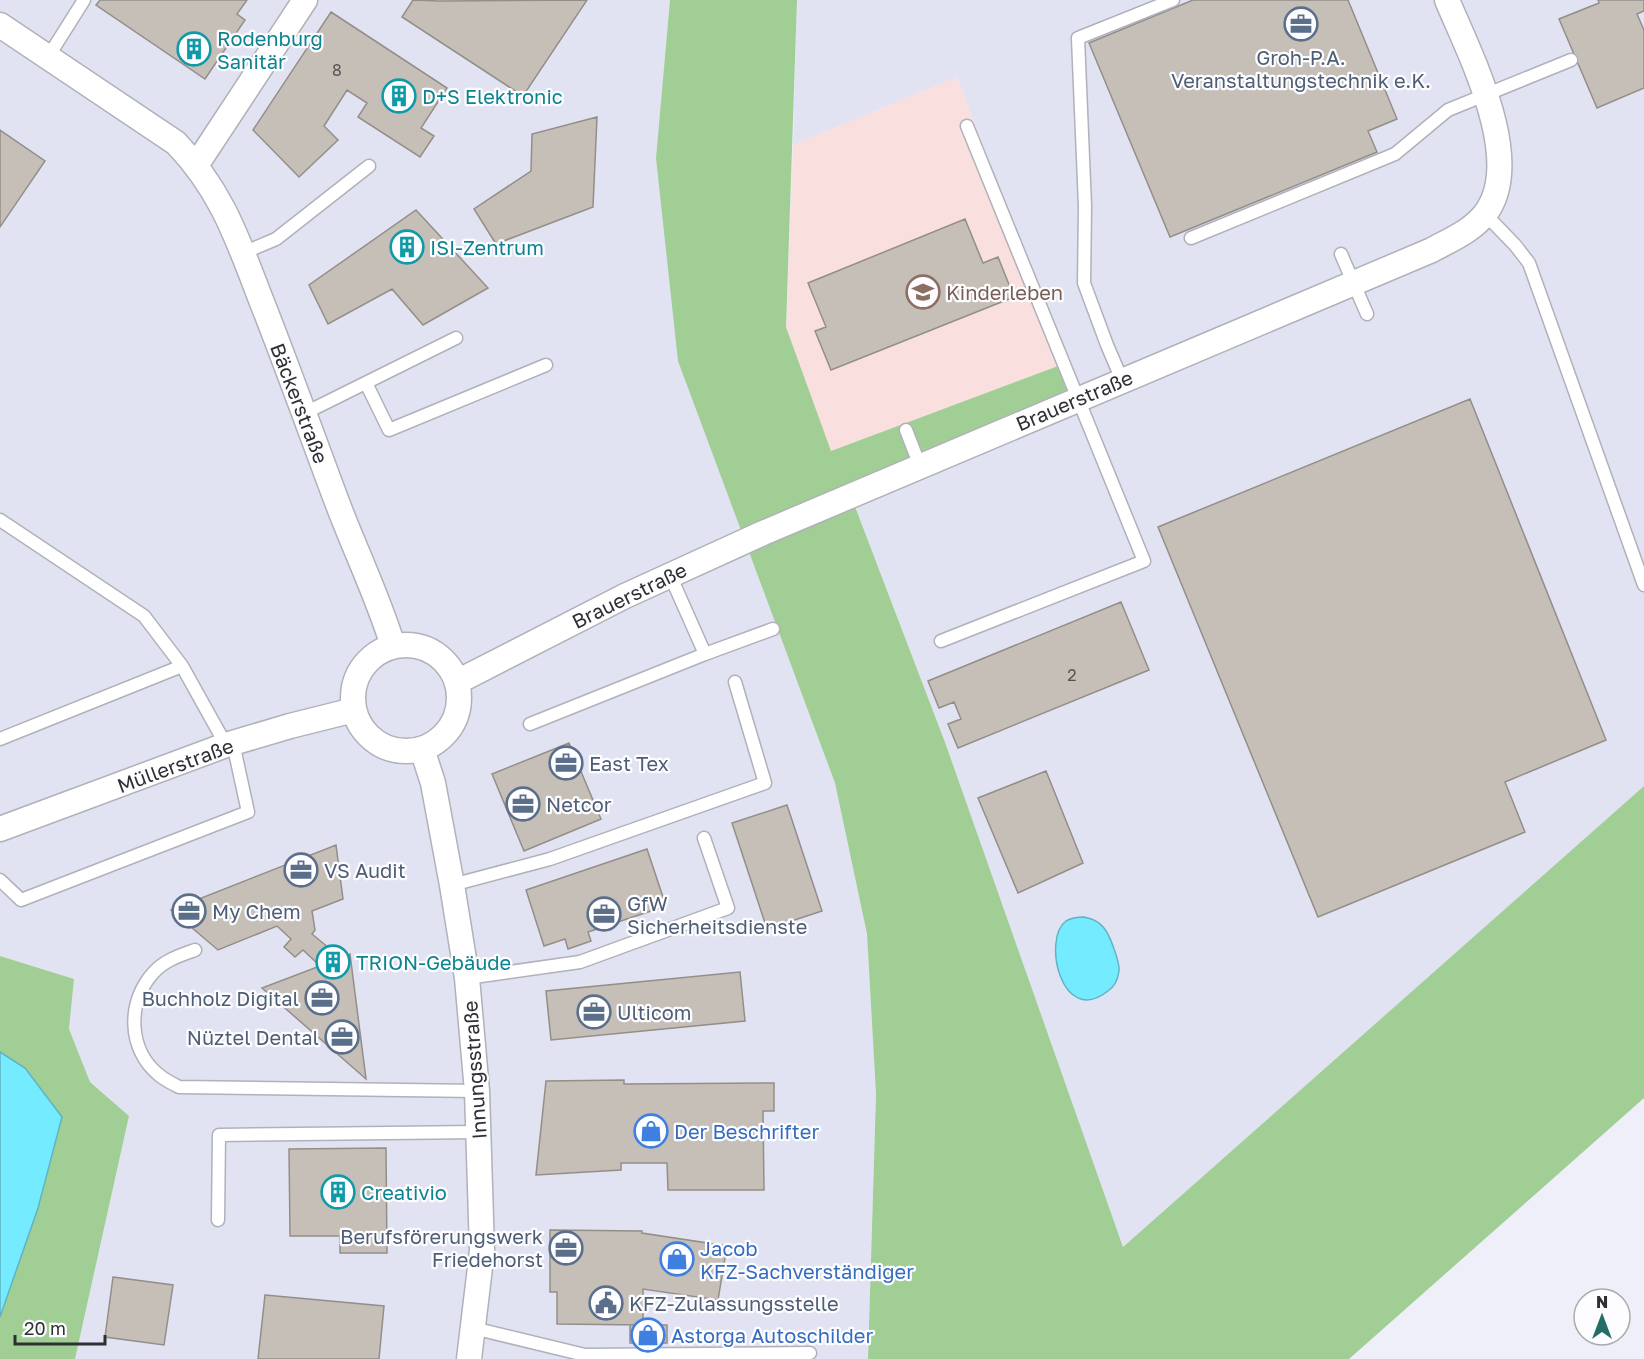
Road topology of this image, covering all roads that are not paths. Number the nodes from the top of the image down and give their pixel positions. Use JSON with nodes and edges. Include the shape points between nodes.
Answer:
{"nodes":[{"id":1,"x":84,"y":0,"type":"edge"},
{"id":2,"x":305,"y":0,"type":"edge"},
{"id":3,"x":1173,"y":0,"type":"edge"},
{"id":4,"x":1447,"y":0,"type":"edge"},
{"id":5,"x":0,"y":25,"type":"edge"},
{"id":6,"x":48,"y":57,"type":"junction"},
{"id":7,"x":1571,"y":60,"type":"dead end"},
{"id":8,"x":1486,"y":94,"type":"junction"},
{"id":9,"x":967,"y":126,"type":"dead end"},
{"id":10,"x":197,"y":164,"type":"junction"},
{"id":11,"x":369,"y":166,"type":"dead end"},
{"id":12,"x":1485,"y":214,"type":"junction"},
{"id":13,"x":1191,"y":238,"type":"dead end"},
{"id":14,"x":243,"y":253,"type":"junction"},
{"id":15,"x":1341,"y":254,"type":"dead end"},
{"id":16,"x":1354,"y":283,"type":"junction"},
{"id":17,"x":1367,"y":314,"type":"dead end"},
{"id":18,"x":456,"y":338,"type":"dead end"},
{"id":19,"x":546,"y":365,"type":"dead end"},
{"id":20,"x":1122,"y":380,"type":"junction"},
{"id":21,"x":366,"y":383,"type":"junction"},
{"id":22,"x":1079,"y":398,"type":"junction"},
{"id":23,"x":305,"y":413,"type":"junction"},
{"id":24,"x":906,"y":430,"type":"dead end"},
{"id":25,"x":920,"y":466,"type":"junction"},
{"id":26,"x":0,"y":520,"type":"edge"},
{"id":27,"x":670,"y":575,"type":"junction"},
{"id":28,"x":1644,"y":585,"type":"edge"},
{"id":29,"x":773,"y":629,"type":"dead end"},
{"id":30,"x":941,"y":641,"type":"dead end"},
{"id":31,"x":393,"y":646,"type":"junction"},
{"id":32,"x":705,"y":654,"type":"junction"},
{"id":33,"x":182,"y":666,"type":"junction"},
{"id":34,"x":457,"y":682,"type":"junction"},
{"id":35,"x":735,"y":682,"type":"dead end"},
{"id":36,"x":354,"y":710,"type":"junction"},
{"id":37,"x":530,"y":724,"type":"dead end"},
{"id":38,"x":0,"y":740,"type":"edge"},
{"id":39,"x":230,"y":744,"type":"junction"},
{"id":40,"x":423,"y":749,"type":"junction"},
{"id":41,"x":0,"y":828,"type":"edge"},
{"id":42,"x":704,"y":838,"type":"dead end"},
{"id":43,"x":0,"y":880,"type":"edge"},
{"id":44,"x":452,"y":885,"type":"junction"},
{"id":45,"x":195,"y":950,"type":"dead end"},
{"id":46,"x":467,"y":978,"type":"junction"},
{"id":47,"x":477,"y":1091,"type":"junction"},
{"id":48,"x":479,"y":1132,"type":"junction"},
{"id":49,"x":218,"y":1220,"type":"dead end"},
{"id":50,"x":473,"y":1328,"type":"junction"},
{"id":51,"x":810,"y":1353,"type":"dead end"},
{"id":52,"x":469,"y":1359,"type":"edge"}],
"edges":[{"from":1,"to":6,"type":"lane"},
{"from":2,"to":10,"type":"street"},
{"from":3,"to":20,"type":"lane","via":[[1078,38],[1084,283]]},
{"from":4,"to":8,"type":"street","name":"Brauerstraße"},
{"from":5,"to":6,"type":"street","name":"Bäckerstraße"},
{"from":6,"to":10,"type":"street","name":"Bäckerstraße","via":[[176,143]]},
{"from":7,"to":8,"type":"lane"},
{"from":8,"to":12,"type":"street","name":"Brauerstraße","via":[[1497,130],[1499,156],[1496,194]]},
{"from":8,"to":13,"type":"lane","via":[[1448,110],[1395,154]]},
{"from":9,"to":22,"type":"lane"},
{"from":10,"to":14,"type":"street","name":"Bäckerstraße","via":[[229,218]]},
{"from":11,"to":14,"type":"lane","via":[[276,239]]},
{"from":12,"to":16,"type":"street","name":"Brauerstraße","via":[[1468,230],[1432,250]]},
{"from":12,"to":28,"type":"lane","via":[[1529,263]]},
{"from":14,"to":23,"type":"street","name":"Bäckerstraße"},
{"from":15,"to":16,"type":"lane"},
{"from":16,"to":17,"type":"lane"},
{"from":16,"to":20,"type":"street","name":"Brauerstraße"},
{"from":18,"to":21,"type":"lane"},
{"from":19,"to":21,"type":"lane","via":[[389,430]]},
{"from":20,"to":22,"type":"street","name":"Brauerstraße"},
{"from":21,"to":23,"type":"lane"},
{"from":22,"to":25,"type":"street","name":"Brauerstraße"},
{"from":22,"to":30,"type":"lane","via":[[1144,561]]},
{"from":23,"to":31,"type":"street","name":"Bäckerstraße"},
{"from":24,"to":25,"type":"lane"},
{"from":25,"to":27,"type":"street","name":"Brauerstraße"},
{"from":26,"to":33,"type":"lane","via":[[144,616]]},
{"from":27,"to":32,"type":"lane"},
{"from":27,"to":34,"type":"street","name":"Brauerstraße"},
{"from":29,"to":32,"type":"lane"},
{"from":31,"to":34,"type":"street","via":[[413,645],[432,652],[448,665]]},
{"from":31,"to":36,"type":"street","via":[[375,655],[360,670],[353,690]]},
{"from":32,"to":37,"type":"lane"},
{"from":33,"to":38,"type":"lane"},
{"from":33,"to":39,"type":"lane"},
{"from":34,"to":40,"type":"street","via":[[459,703],[454,723],[440,739]]},
{"from":35,"to":44,"type":"lane","via":[[765,783],[550,859]]},
{"from":36,"to":39,"type":"street","name":"Müllerstraße"},
{"from":36,"to":40,"type":"street","via":[[363,730],[380,745],[401,751]]},
{"from":39,"to":41,"type":"street","name":"Müllerstraße"},
{"from":39,"to":43,"type":"lane","via":[[248,812],[21,900]]},
{"from":40,"to":44,"type":"street","name":"Innungsstraße"},
{"from":42,"to":46,"type":"lane","via":[[728,908],[580,962]]},
{"from":44,"to":46,"type":"street","name":"Innungsstraße"},
{"from":45,"to":47,"type":"lane","via":[[155,970],[141,989],[134,1012],[135,1035],[143,1057],[159,1075],[179,1087]]},
{"from":46,"to":47,"type":"street","name":"Innungsstraße"},
{"from":47,"to":48,"type":"street","name":"Innungsstraße"},
{"from":48,"to":49,"type":"lane","via":[[219,1135]]},
{"from":48,"to":50,"type":"street","name":"Innungsstraße","via":[[482,1251]]},
{"from":50,"to":51,"type":"lane","via":[[585,1355]]},
{"from":50,"to":52,"type":"street","name":"Innungsstraße"}]}
